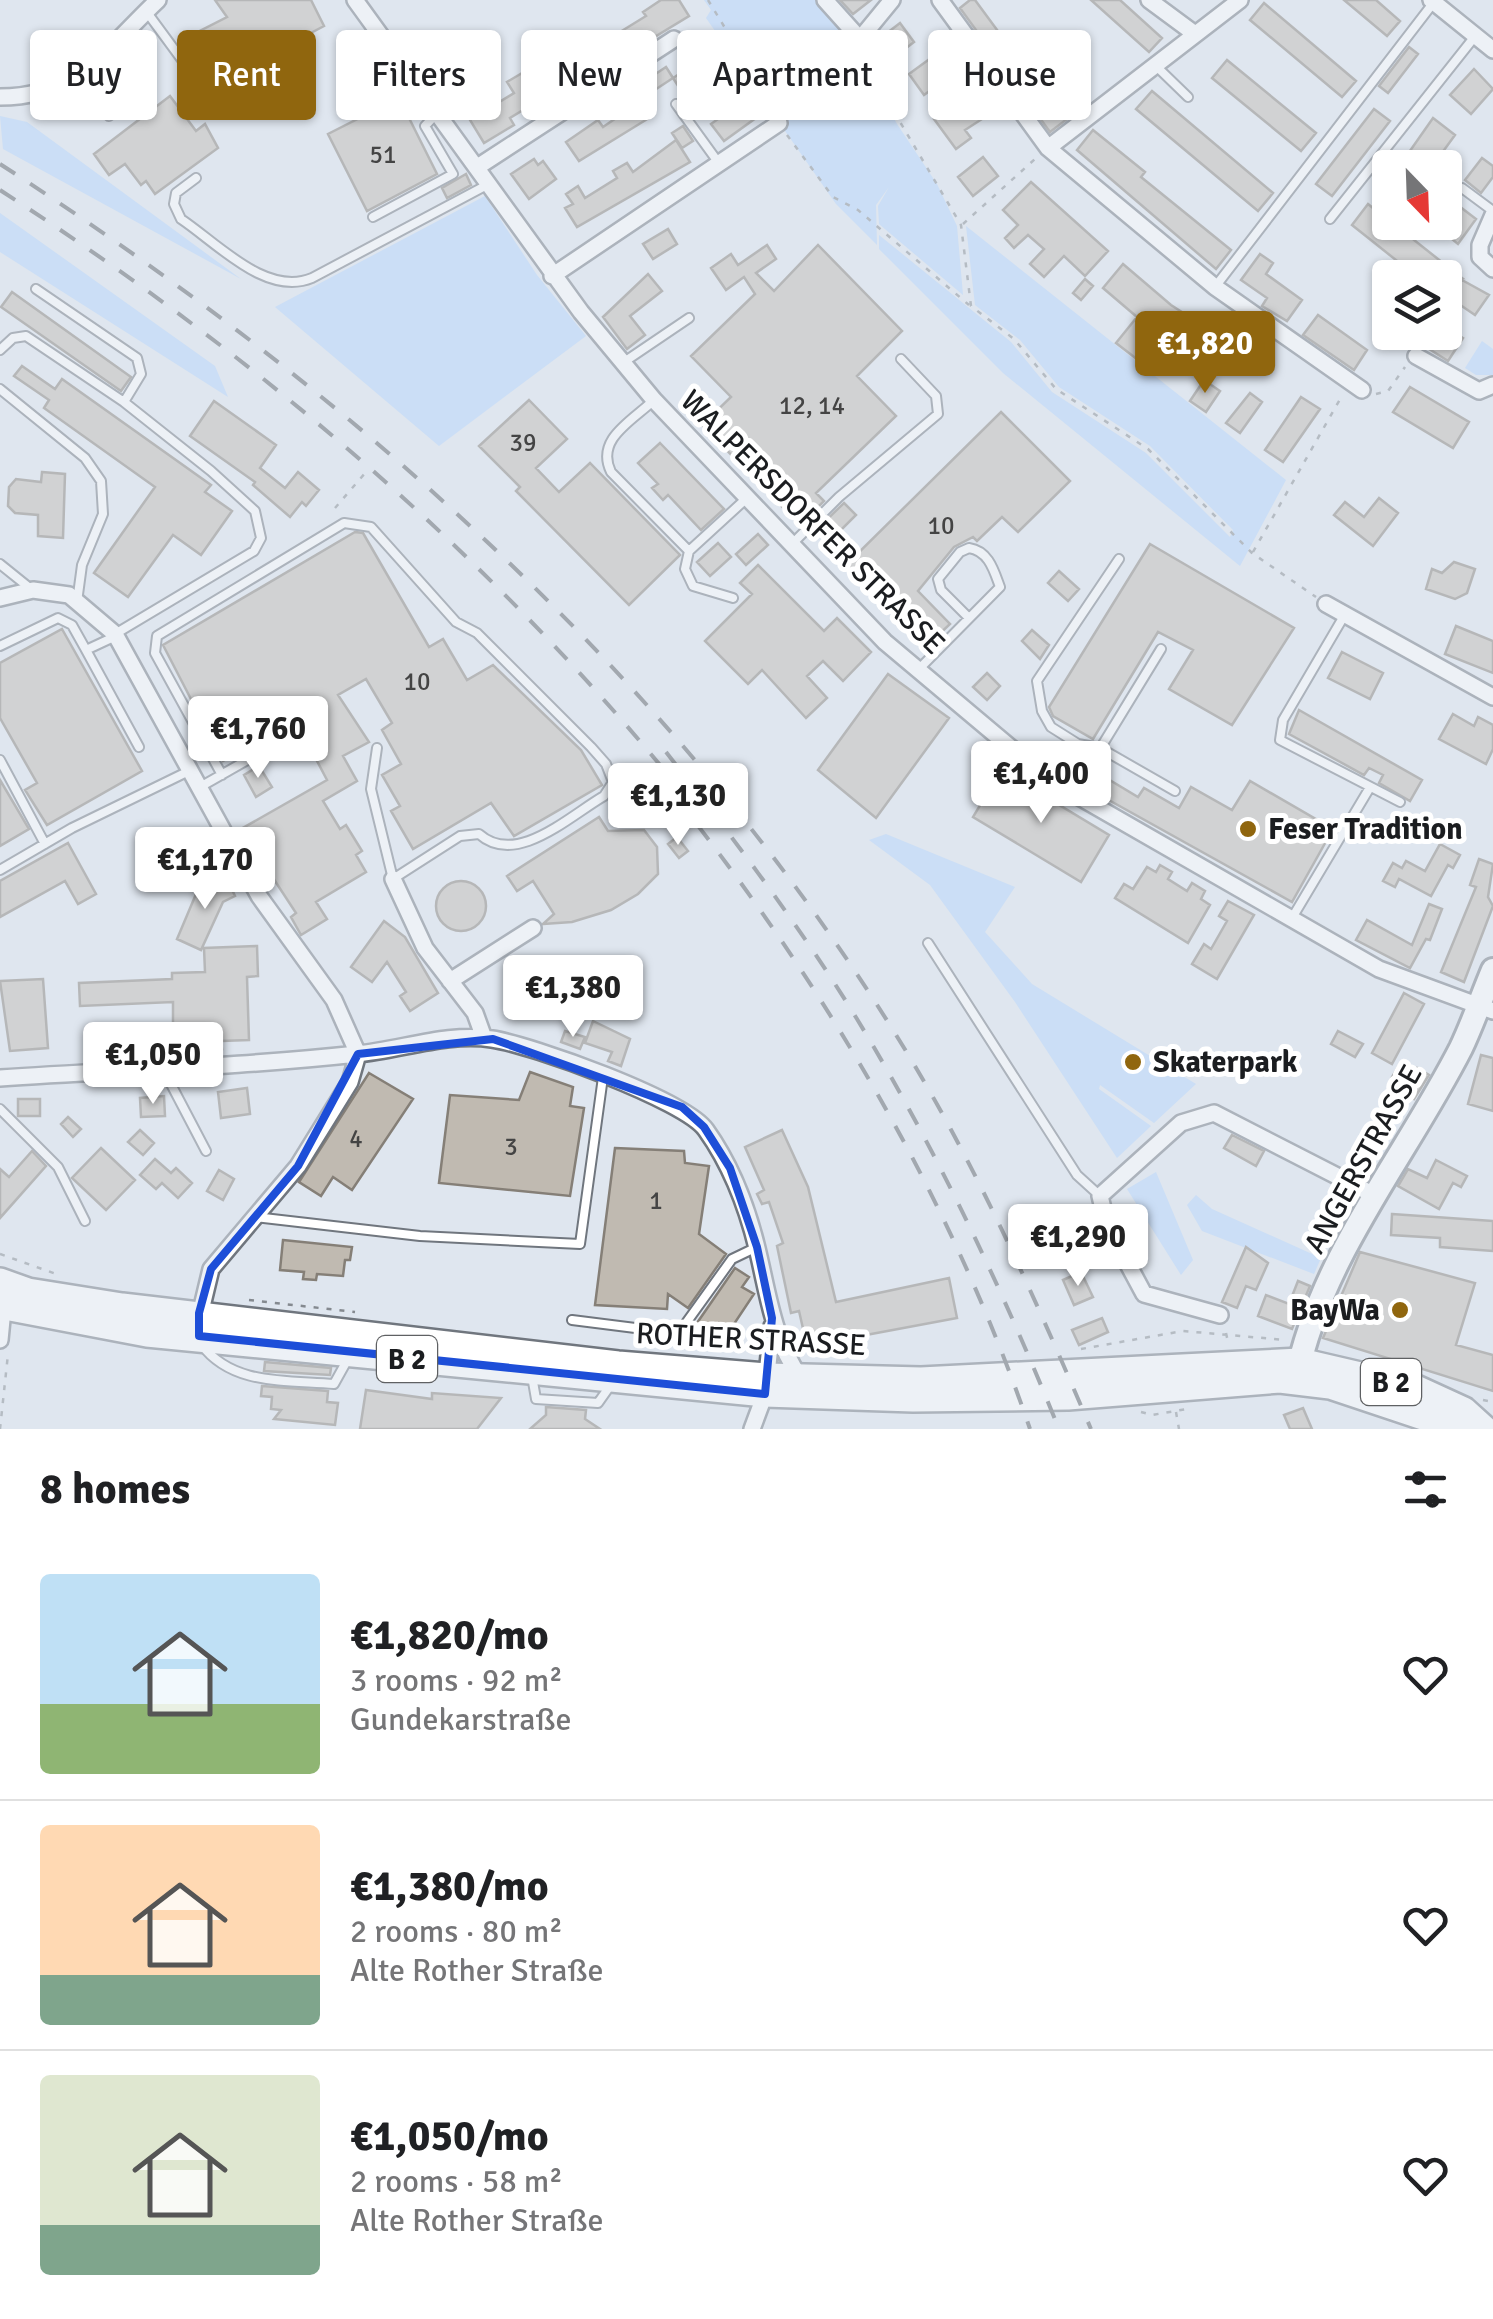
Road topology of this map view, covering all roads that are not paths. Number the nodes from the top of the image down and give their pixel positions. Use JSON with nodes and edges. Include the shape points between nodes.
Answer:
{"nodes":[{"id":1,"x":355,"y":0,"type":"edge"},
{"id":2,"x":825,"y":0,"type":"edge"},
{"id":3,"x":892,"y":0,"type":"edge"},
{"id":4,"x":940,"y":0,"type":"edge"},
{"id":5,"x":1149,"y":0,"type":"edge"},
{"id":6,"x":1240,"y":0,"type":"edge"},
{"id":7,"x":1432,"y":1,"type":"edge"},
{"id":8,"x":152,"y":6,"type":"edge"},
{"id":9,"x":126,"y":30,"type":"edge"},
{"id":10,"x":377,"y":30,"type":"edge"},
{"id":11,"x":1195,"y":34,"type":"junction"},
{"id":12,"x":1476,"y":35,"type":"junction"},
{"id":13,"x":674,"y":40,"type":"dead end"},
{"id":14,"x":177,"y":46,"type":"edge"},
{"id":15,"x":1493,"y":50,"type":"edge"},
{"id":16,"x":1155,"y":65,"type":"junction"},
{"id":17,"x":30,"y":96,"type":"edge"},
{"id":18,"x":1188,"y":96,"type":"dead end"},
{"id":19,"x":0,"y":98,"type":"edge"},
{"id":20,"x":676,"y":104,"type":"dead end"},
{"id":21,"x":430,"y":120,"type":"edge"},
{"id":22,"x":445,"y":120,"type":"edge"},
{"id":23,"x":779,"y":123,"type":"road end"},
{"id":24,"x":1048,"y":148,"type":"junction"},
{"id":25,"x":478,"y":163,"type":"junction"},
{"id":26,"x":721,"y":166,"type":"junction"},
{"id":27,"x":454,"y":174,"type":"junction"},
{"id":28,"x":196,"y":178,"type":"dead end"},
{"id":29,"x":491,"y":183,"type":"junction"},
{"id":30,"x":1462,"y":188,"type":"edge"},
{"id":31,"x":1493,"y":213,"type":"edge"},
{"id":32,"x":373,"y":217,"type":"dead end"},
{"id":33,"x":1330,"y":220,"type":"dead end"},
{"id":34,"x":1493,"y":269,"type":"edge"},
{"id":35,"x":552,"y":276,"type":"junction"},
{"id":36,"x":1215,"y":288,"type":"junction"},
{"id":37,"x":36,"y":289,"type":"dead end"},
{"id":38,"x":689,"y":318,"type":"dead end"},
{"id":39,"x":0,"y":350,"type":"edge"},
{"id":40,"x":1416,"y":356,"type":"road end"},
{"id":41,"x":901,"y":359,"type":"dead end"},
{"id":42,"x":624,"y":362,"type":"junction"},
{"id":43,"x":1493,"y":385,"type":"edge"},
{"id":44,"x":1355,"y":387,"type":"road end"},
{"id":45,"x":0,"y":389,"type":"edge"},
{"id":46,"x":654,"y":400,"type":"junction"},
{"id":47,"x":124,"y":402,"type":"junction"},
{"id":48,"x":748,"y":497,"type":"junction"},
{"id":49,"x":793,"y":543,"type":"junction"},
{"id":50,"x":689,"y":551,"type":"junction"},
{"id":51,"x":1118,"y":559,"type":"dead end"},
{"id":52,"x":0,"y":564,"type":"edge"},
{"id":53,"x":33,"y":590,"type":"junction"},
{"id":54,"x":0,"y":598,"type":"edge"},
{"id":55,"x":733,"y":598,"type":"dead end"},
{"id":56,"x":77,"y":602,"type":"junction"},
{"id":57,"x":1326,"y":604,"type":"road end"},
{"id":58,"x":1344,"y":616,"type":"junction"},
{"id":59,"x":969,"y":618,"type":"junction"},
{"id":60,"x":116,"y":635,"type":"junction"},
{"id":61,"x":0,"y":646,"type":"edge"},
{"id":62,"x":1161,"y":649,"type":"dead end"},
{"id":63,"x":86,"y":650,"type":"junction"},
{"id":64,"x":918,"y":670,"type":"junction"},
{"id":65,"x":1493,"y":697,"type":"edge"},
{"id":66,"x":139,"y":748,"type":"dead end"},
{"id":67,"x":377,"y":748,"type":"dead end"},
{"id":68,"x":1100,"y":748,"type":"junction"},
{"id":69,"x":289,"y":752,"type":"dead end"},
{"id":70,"x":0,"y":760,"type":"edge"},
{"id":71,"x":191,"y":770,"type":"junction"},
{"id":72,"x":222,"y":775,"type":"junction"},
{"id":73,"x":200,"y":787,"type":"junction"},
{"id":74,"x":1368,"y":789,"type":"junction"},
{"id":75,"x":1175,"y":791,"type":"dead end"},
{"id":76,"x":1073,"y":793,"type":"junction"},
{"id":77,"x":1400,"y":802,"type":"dead end"},
{"id":78,"x":45,"y":844,"type":"junction"},
{"id":79,"x":0,"y":870,"type":"edge"},
{"id":80,"x":393,"y":879,"type":"junction"},
{"id":81,"x":1290,"y":920,"type":"junction"},
{"id":82,"x":533,"y":928,"type":"dead end"},
{"id":83,"x":928,"y":943,"type":"dead end"},
{"id":84,"x":1493,"y":970,"type":"edge"},
{"id":85,"x":450,"y":981,"type":"junction"},
{"id":86,"x":1486,"y":1009,"type":"edge"},
{"id":87,"x":484,"y":1038,"type":"junction"},
{"id":88,"x":358,"y":1054,"type":"junction"},
{"id":89,"x":162,"y":1067,"type":"junction"},
{"id":90,"x":603,"y":1077,"type":"junction"},
{"id":91,"x":0,"y":1078,"type":"edge"},
{"id":92,"x":0,"y":1109,"type":"edge"},
{"id":93,"x":206,"y":1151,"type":"dead end"},
{"id":94,"x":1374,"y":1195,"type":"junction"},
{"id":95,"x":1100,"y":1196,"type":"junction"},
{"id":96,"x":250,"y":1217,"type":"junction"},
{"id":97,"x":85,"y":1220,"type":"dead end"},
{"id":98,"x":757,"y":1247,"type":"junction"},
{"id":99,"x":0,"y":1281,"type":"edge"},
{"id":100,"x":3,"y":1306,"type":"edge"},
{"id":101,"x":1220,"y":1315,"type":"dead end"},
{"id":102,"x":772,"y":1318,"type":"junction"},
{"id":103,"x":572,"y":1320,"type":"dead end"},
{"id":104,"x":200,"y":1331,"type":"junction"},
{"id":105,"x":352,"y":1343,"type":"junction"},
{"id":106,"x":4,"y":1346,"type":"edge"},
{"id":107,"x":1296,"y":1361,"type":"junction"},
{"id":108,"x":616,"y":1372,"type":"junction"},
{"id":109,"x":800,"y":1377,"type":"junction"},
{"id":110,"x":765,"y":1385,"type":"junction"},
{"id":111,"x":1418,"y":1420,"type":"edge"},
{"id":112,"x":1478,"y":1424,"type":"edge"},
{"id":113,"x":756,"y":1427,"type":"edge"}],
"edges":[{"from":1,"to":10,"type":"street","name":"WALPERSDORFER STRASSE"},
{"from":2,"to":3,"type":"street","via":[[860,46]]},
{"from":4,"to":24,"type":"street"},
{"from":5,"to":11,"type":"street"},
{"from":6,"to":11,"type":"street"},
{"from":7,"to":12,"type":"street"},
{"from":7,"to":36,"type":"lane"},
{"from":8,"to":9,"type":"street"},
{"from":8,"to":14,"type":"lane"},
{"from":11,"to":16,"type":"street"},
{"from":12,"to":15,"type":"street"},
{"from":12,"to":33,"type":"lane"},
{"from":13,"to":25,"type":"street"},
{"from":16,"to":18,"type":"lane"},
{"from":16,"to":24,"type":"street"},
{"from":17,"to":19,"type":"street"},
{"from":20,"to":26,"type":"lane"},
{"from":21,"to":27,"type":"lane","via":[[425,126]]},
{"from":22,"to":25,"type":"street","name":"WALPERSDORFER STRASSE"},
{"from":23,"to":26,"type":"street"},
{"from":24,"to":36,"type":"street"},
{"from":25,"to":27,"type":"lane"},
{"from":25,"to":29,"type":"street","name":"WALPERSDORFER STRASSE"},
{"from":26,"to":35,"type":"street"},
{"from":27,"to":32,"type":"lane"},
{"from":28,"to":29,"type":"lane","via":[[176,193],[181,218],[263,276],[285,284],[312,278]]},
{"from":29,"to":35,"type":"street","name":"WALPERSDORFER STRASSE"},
{"from":30,"to":31,"type":"lane"},
{"from":31,"to":34,"type":"street","via":[[1480,257]]},
{"from":35,"to":42,"type":"street","name":"WALPERSDORFER STRASSE"},
{"from":36,"to":44,"type":"street"},
{"from":37,"to":47,"type":"lane","via":[[137,358],[142,374]]},
{"from":38,"to":42,"type":"lane"},
{"from":39,"to":47,"type":"lane","via":[[26,336]]},
{"from":40,"to":43,"type":"street","via":[[1479,391]]},
{"from":41,"to":49,"type":"lane","via":[[936,396],[938,414]]},
{"from":42,"to":46,"type":"street","name":"WALPERSDORFER STRASSE"},
{"from":45,"to":56,"type":"lane","via":[[85,458],[101,481],[104,514],[82,565]]},
{"from":46,"to":48,"type":"street","name":"WALPERSDORFER STRASSE"},
{"from":46,"to":50,"type":"lane","via":[[608,442],[605,460]]},
{"from":47,"to":60,"type":"lane","via":[[240,496],[262,532],[254,551]]},
{"from":48,"to":49,"type":"street","name":"WALPERSDORFER STRASSE"},
{"from":48,"to":50,"type":"lane"},
{"from":49,"to":64,"type":"street","name":"WALPERSDORFER STRASSE"},
{"from":50,"to":55,"type":"lane","via":[[685,568],[693,586]]},
{"from":51,"to":68,"type":"lane","via":[[1037,681],[1051,726],[1078,744]]},
{"from":52,"to":53,"type":"lane"},
{"from":53,"to":54,"type":"street"},
{"from":53,"to":56,"type":"street"},
{"from":56,"to":60,"type":"street"},
{"from":57,"to":58,"type":"street"},
{"from":58,"to":65,"type":"street"},
{"from":58,"to":74,"type":"lane","via":[[1283,720],[1280,740]]},
{"from":59,"to":59,"type":"lane","via":[[1000,587],[983,554],[969,548],[938,579]]},
{"from":59,"to":64,"type":"lane"},
{"from":60,"to":63,"type":"lane"},
{"from":60,"to":71,"type":"street"},
{"from":61,"to":63,"type":"lane","via":[[58,618],[72,625]]},
{"from":62,"to":68,"type":"lane"},
{"from":63,"to":66,"type":"lane"},
{"from":64,"to":76,"type":"street","name":"WALPERSDORFER STRASSE"},
{"from":67,"to":80,"type":"lane","via":[[370,789]]},
{"from":68,"to":75,"type":"lane"},
{"from":68,"to":76,"type":"lane"},
{"from":69,"to":72,"type":"lane","via":[[272,746]]},
{"from":70,"to":78,"type":"lane"},
{"from":71,"to":73,"type":"street"},
{"from":71,"to":78,"type":"lane"},
{"from":72,"to":73,"type":"lane"},
{"from":72,"to":80,"type":"lane","via":[[155,653],[156,636],[344,523],[371,527],[456,622],[478,633],[592,747],[613,782],[604,796],[517,847],[500,848],[479,834],[460,836]]},
{"from":73,"to":88,"type":"street","via":[[259,896],[334,1000]]},
{"from":74,"to":77,"type":"lane"},
{"from":74,"to":81,"type":"lane"},
{"from":76,"to":81,"type":"street","name":"WALPERSDORFER STRASSE"},
{"from":78,"to":79,"type":"lane"},
{"from":80,"to":85,"type":"street","via":[[424,948]]},
{"from":81,"to":86,"type":"street","name":"WALPERSDORFER STRASSE","via":[[1379,969]]},
{"from":82,"to":85,"type":"street"},
{"from":83,"to":95,"type":"lane","via":[[1078,1175]]},
{"from":84,"to":86,"type":"street","name":"ANGERSTRASSE"},
{"from":85,"to":87,"type":"street","via":[[475,1013]]},
{"from":86,"to":94,"type":"street","name":"ANGERSTRASSE"},
{"from":87,"to":88,"type":"street"},
{"from":87,"to":90,"type":"street"},
{"from":88,"to":89,"type":"street"},
{"from":88,"to":96,"type":"street","via":[[350,1082],[298,1166]]},
{"from":89,"to":91,"type":"street"},
{"from":89,"to":93,"type":"lane"},
{"from":90,"to":96,"type":"lane","via":[[580,1244],[420,1236]]},
{"from":90,"to":98,"type":"street","via":[[682,1107],[704,1126],[730,1168]]},
{"from":92,"to":97,"type":"lane","via":[[58,1167]]},
{"from":94,"to":95,"type":"street","via":[[1214,1112],[1181,1123]]},
{"from":94,"to":107,"type":"street","name":"ANGERSTRASSE"},
{"from":95,"to":101,"type":"street","via":[[1106,1225],[1144,1294]]},
{"from":96,"to":104,"type":"street","via":[[210,1269]]},
{"from":98,"to":102,"type":"street"},
{"from":98,"to":103,"type":"lane","via":[[732,1259],[681,1330]]},
{"from":99,"to":100,"type":"street"},
{"from":99,"to":104,"type":"main road","name":"ROTHER STRASSE","number":"B 2"},
{"from":100,"to":104,"type":"main road","name":"ROTHER STRASSE","number":"B 2","via":[[147,1334]]},
{"from":100,"to":106,"type":"street"},
{"from":102,"to":109,"type":"street"},
{"from":102,"to":110,"type":"street"},
{"from":104,"to":105,"type":"main road","name":"ROTHER STRASSE","number":"B 2"},
{"from":104,"to":105,"type":"lane","via":[[215,1362],[246,1377],[334,1384]]},
{"from":105,"to":108,"type":"main road","name":"ROTHER STRASSE","number":"B 2"},
{"from":105,"to":108,"type":"main road","name":"ROTHER STRASSE","number":"B 2","via":[[531,1371]]},
{"from":107,"to":109,"type":"main road","name":"ROTHER STRASSE","number":"B 2","via":[[922,1380]]},
{"from":107,"to":110,"type":"main road","name":"ROTHER STRASSE","number":"B 2","via":[[1068,1397],[913,1399]]},
{"from":107,"to":111,"type":"main road","name":"ROTHER STRASSE","number":"B 2","via":[[1330,1386]]},
{"from":107,"to":112,"type":"main road","name":"ROTHER STRASSE","number":"B 2","via":[[1416,1388]]},
{"from":108,"to":110,"type":"main road","name":"ROTHER STRASSE","number":"B 2"},
{"from":109,"to":110,"type":"main road","name":"ROTHER STRASSE","number":"B 2"},
{"from":110,"to":113,"type":"street"},
{"from":111,"to":112,"type":"main road","name":"ROTHER STRASSE","number":"B 2"}]}
